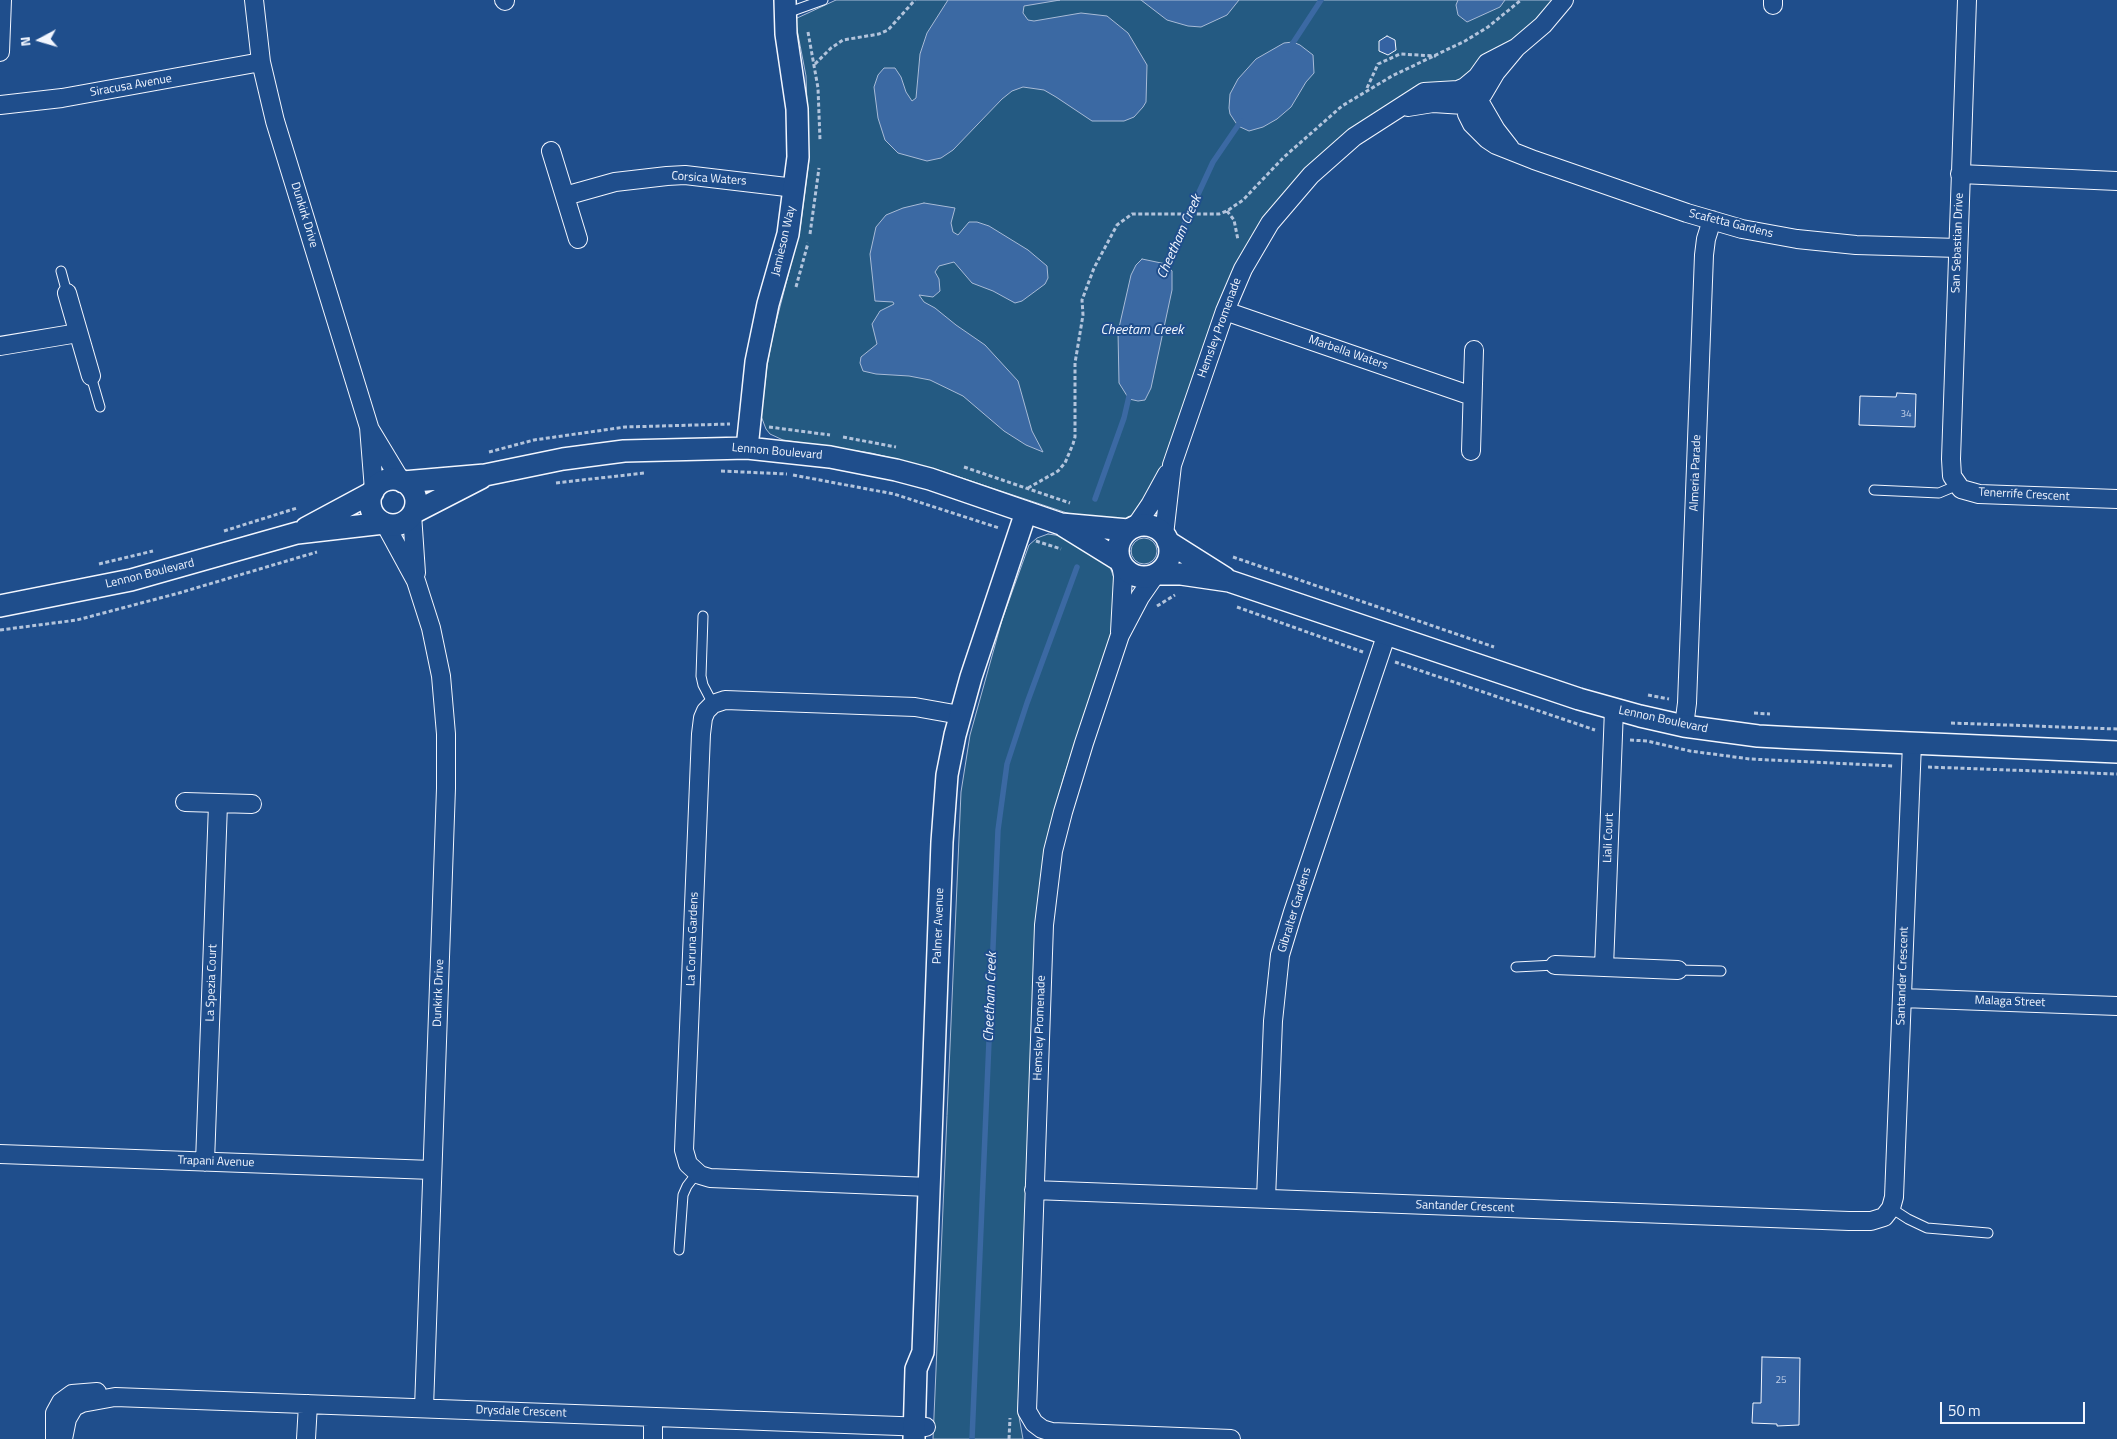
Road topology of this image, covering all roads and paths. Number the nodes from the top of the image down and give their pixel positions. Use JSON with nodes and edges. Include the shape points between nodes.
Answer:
{"nodes":[{"id":1,"x":2,"y":0,"type":"edge"},
{"id":2,"x":254,"y":0,"type":"edge"},
{"id":3,"x":823,"y":0,"type":"edge"},
{"id":4,"x":914,"y":0,"type":"edge"},
{"id":5,"x":1521,"y":0,"type":"edge"},
{"id":6,"x":1564,"y":0,"type":"edge"},
{"id":7,"x":1967,"y":0,"type":"edge"},
{"id":8,"x":781,"y":12,"type":"edge"},
{"id":9,"x":0,"y":52,"type":"edge"},
{"id":10,"x":1436,"y":56,"type":"junction"},
{"id":11,"x":261,"y":62,"type":"junction"},
{"id":12,"x":814,"y":65,"type":"dead end"},
{"id":13,"x":1367,"y":89,"type":"junction"},
{"id":14,"x":1469,"y":97,"type":"junction"},
{"id":15,"x":0,"y":105,"type":"edge"},
{"id":16,"x":551,"y":151,"type":"dead end"},
{"id":17,"x":1960,"y":174,"type":"junction"},
{"id":18,"x":2117,"y":181,"type":"edge"},
{"id":19,"x":795,"y":188,"type":"junction"},
{"id":20,"x":566,"y":196,"type":"junction"},
{"id":21,"x":1712,"y":220,"type":"junction"},
{"id":22,"x":578,"y":239,"type":"dead end"},
{"id":23,"x":1958,"y":248,"type":"junction"},
{"id":24,"x":60,"y":270,"type":"dead end"},
{"id":25,"x":67,"y":293,"type":"joint"},
{"id":26,"x":1225,"y":311,"type":"junction"},
{"id":27,"x":78,"y":333,"type":"junction"},
{"id":28,"x":0,"y":346,"type":"edge"},
{"id":29,"x":1474,"y":350,"type":"dead end"},
{"id":30,"x":91,"y":376,"type":"joint"},
{"id":31,"x":1472,"y":396,"type":"junction"},
{"id":32,"x":100,"y":407,"type":"dead end"},
{"id":33,"x":749,"y":426,"type":"junction"},
{"id":34,"x":369,"y":427,"type":"junction"},
{"id":35,"x":747,"y":448,"type":"junction"},
{"id":36,"x":896,"y":448,"type":"dead end"},
{"id":37,"x":1471,"y":451,"type":"dead end"},
{"id":38,"x":1172,"y":465,"type":"junction"},
{"id":39,"x":961,"y":466,"type":"dead end"},
{"id":40,"x":712,"y":471,"type":"dead end"},
{"id":41,"x":653,"y":472,"type":"dead end"},
{"id":42,"x":485,"y":475,"type":"junction"},
{"id":43,"x":402,"y":482,"type":"junction"},
{"id":44,"x":549,"y":484,"type":"dead end"},
{"id":45,"x":1958,"y":485,"type":"junction"},
{"id":46,"x":1028,"y":489,"type":"junction"},
{"id":47,"x":1874,"y":490,"type":"dead end"},
{"id":48,"x":374,"y":491,"type":"junction"},
{"id":49,"x":2117,"y":499,"type":"edge"},
{"id":50,"x":1072,"y":504,"type":"dead end"},
{"id":51,"x":1026,"y":512,"type":"junction"},
{"id":52,"x":413,"y":513,"type":"junction"},
{"id":53,"x":384,"y":523,"type":"junction"},
{"id":54,"x":1061,"y":524,"type":"junction"},
{"id":55,"x":998,"y":528,"type":"dead end"},
{"id":56,"x":1131,"y":529,"type":"junction"},
{"id":57,"x":297,"y":532,"type":"junction"},
{"id":58,"x":1166,"y":538,"type":"junction"},
{"id":59,"x":319,"y":552,"type":"dead end"},
{"id":60,"x":1229,"y":556,"type":"dead end"},
{"id":61,"x":1120,"y":562,"type":"junction"},
{"id":62,"x":1156,"y":574,"type":"junction"},
{"id":63,"x":416,"y":581,"type":"junction"},
{"id":64,"x":1229,"y":581,"type":"junction"},
{"id":65,"x":0,"y":606,"type":"edge"},
{"id":66,"x":703,"y":616,"type":"dead end"},
{"id":67,"x":0,"y":630,"type":"edge"},
{"id":68,"x":1387,"y":633,"type":"junction"},
{"id":69,"x":1120,"y":635,"type":"junction"},
{"id":70,"x":1500,"y":649,"type":"dead end"},
{"id":71,"x":1641,"y":694,"type":"dead end"},
{"id":72,"x":1687,"y":703,"type":"junction"},
{"id":73,"x":712,"y":704,"type":"junction"},
{"id":74,"x":1614,"y":709,"type":"junction"},
{"id":75,"x":1749,"y":713,"type":"dead end"},
{"id":76,"x":960,"y":715,"type":"junction"},
{"id":77,"x":1774,"y":715,"type":"dead end"},
{"id":78,"x":1950,"y":722,"type":"dead end"},
{"id":79,"x":1684,"y":726,"type":"junction"},
{"id":80,"x":2117,"y":729,"type":"edge"},
{"id":81,"x":1912,"y":742,"type":"junction"},
{"id":82,"x":2117,"y":752,"type":"edge"},
{"id":83,"x":185,"y":802,"type":"dead end"},
{"id":84,"x":218,"y":804,"type":"junction"},
{"id":85,"x":252,"y":804,"type":"dead end"},
{"id":86,"x":1555,"y":965,"type":"joint"},
{"id":87,"x":1516,"y":967,"type":"dead end"},
{"id":88,"x":1604,"y":967,"type":"junction"},
{"id":89,"x":1678,"y":970,"type":"joint"},
{"id":90,"x":1721,"y":971,"type":"dead end"},
{"id":91,"x":1902,"y":998,"type":"junction"},
{"id":92,"x":2117,"y":1006,"type":"edge"},
{"id":93,"x":0,"y":1154,"type":"edge"},
{"id":94,"x":205,"y":1162,"type":"junction"},
{"id":95,"x":432,"y":1170,"type":"junction"},
{"id":96,"x":697,"y":1173,"type":"junction"},
{"id":97,"x":929,"y":1187,"type":"junction"},
{"id":98,"x":1034,"y":1190,"type":"junction"},
{"id":99,"x":1266,"y":1199,"type":"junction"},
{"id":100,"x":1890,"y":1208,"type":"junction"},
{"id":101,"x":1988,"y":1232,"type":"dead end"},
{"id":102,"x":679,"y":1250,"type":"dead end"},
{"id":103,"x":74,"y":1400,"type":"junction"},
{"id":104,"x":308,"y":1404,"type":"junction"},
{"id":105,"x":424,"y":1408,"type":"junction"},
{"id":106,"x":653,"y":1417,"type":"junction"},
{"id":107,"x":920,"y":1433,"type":"edge"},
{"id":108,"x":1036,"y":1433,"type":"edge"},
{"id":109,"x":55,"y":1439,"type":"edge"},
{"id":110,"x":63,"y":1439,"type":"edge"},
{"id":111,"x":306,"y":1439,"type":"edge"},
{"id":112,"x":653,"y":1439,"type":"edge"},
{"id":113,"x":1231,"y":1439,"type":"edge"}],
"edges":[{"from":1,"to":9,"type":"street"},
{"from":2,"to":11,"type":"street","name":"Dunkirk Drive"},
{"from":3,"to":8,"type":"lane"},
{"from":4,"to":12,"type":"path","via":[[888,30],[843,40]]},
{"from":5,"to":10,"type":"path","via":[[1488,27]]},
{"from":6,"to":14,"type":"street","via":[[1543,25],[1516,48],[1487,63]]},
{"from":7,"to":17,"type":"street","name":"San Sebastian Drive"},
{"from":8,"to":19,"type":"street","name":"Jamieson Way","via":[[798,109]]},
{"from":10,"to":13,"type":"path"},
{"from":10,"to":13,"type":"path","via":[[1400,54],[1378,64]]},
{"from":11,"to":15,"type":"street","name":"Siracusa Avenue","via":[[70,97]]},
{"from":11,"to":34,"type":"street","name":"Dunkirk Drive","via":[[275,121]]},
{"from":13,"to":46,"type":"path","via":[[1301,141],[1243,200],[1219,214],[1141,213],[1132,214],[1117,225],[1094,268],[1082,300],[1083,315],[1075,363],[1075,437],[1070,453],[1058,471]]},
{"from":14,"to":21,"type":"street","name":"Scafetta Gardens","via":[[1472,124],[1496,145]]},
{"from":14,"to":26,"type":"street","name":"Hemsley Promenade","via":[[1458,90],[1424,92],[1335,152],[1287,201],[1256,244]]},
{"from":16,"to":20,"type":"street"},
{"from":17,"to":18,"type":"street"},
{"from":17,"to":23,"type":"street","name":"San Sebastian Drive"},
{"from":19,"to":20,"type":"street","name":"Corsica Waters","via":[[705,177],[667,176],[615,182]]},
{"from":19,"to":33,"type":"street","name":"Jamieson Way","via":[[788,234],[756,362]]},
{"from":20,"to":22,"type":"street"},
{"from":21,"to":23,"type":"street","name":"Scafetta Gardens","via":[[1769,234],[1823,242]]},
{"from":21,"to":72,"type":"street","name":"Almeria Parade","via":[[1704,255]]},
{"from":23,"to":45,"type":"street","name":"San Sebastian Drive","via":[[1951,459],[1952,476]]},
{"from":24,"to":25,"type":"lane"},
{"from":25,"to":27,"type":"street"},
{"from":26,"to":31,"type":"street","name":"Marbella Waters"},
{"from":26,"to":38,"type":"street","name":"Hemsley Promenade"},
{"from":27,"to":28,"type":"street"},
{"from":27,"to":30,"type":"street"},
{"from":29,"to":31,"type":"street"},
{"from":30,"to":32,"type":"lane"},
{"from":31,"to":37,"type":"street"},
{"from":33,"to":35,"type":"street","name":"Jamieson Way"},
{"from":33,"to":36,"type":"path","via":[[821,433]]},
{"from":34,"to":43,"type":"street","name":"Dunkirk Drive"},
{"from":34,"to":48,"type":"street","name":"Dunkirk Drive"},
{"from":35,"to":42,"type":"street","name":"Lennon Boulevard","via":[[624,451]]},
{"from":35,"to":51,"type":"street","name":"Lennon Boulevard","via":[[830,457],[896,470]]},
{"from":38,"to":56,"type":"street","name":"Hemsley Promenade","via":[[1150,505]]},
{"from":38,"to":58,"type":"street","name":"Hemsley Promenade"},
{"from":39,"to":46,"type":"path"},
{"from":40,"to":55,"type":"path","via":[[788,474],[863,486]]},
{"from":41,"to":44,"type":"path"},
{"from":42,"to":43,"type":"street","name":"Lennon Boulevard"},
{"from":42,"to":52,"type":"street","name":"Lennon Boulevard"},
{"from":43,"to":48,"type":"street","via":[[388,480]]},
{"from":43,"to":52,"type":"street","via":[[414,493]]},
{"from":45,"to":47,"type":"lane","via":[[1939,493]]},
{"from":45,"to":49,"type":"street","name":"Tenerrife Crescent","via":[[1966,491],[1980,494]]},
{"from":46,"to":50,"type":"path"},
{"from":48,"to":53,"type":"street","via":[[370,501],[372,510]]},
{"from":48,"to":57,"type":"street","name":"Lennon Boulevard"},
{"from":51,"to":54,"type":"street","name":"Lennon Boulevard"},
{"from":51,"to":76,"type":"street","name":"Palmer Avenue"},
{"from":52,"to":53,"type":"street","via":[[400,524]]},
{"from":52,"to":63,"type":"street","name":"Dunkirk Drive"},
{"from":53,"to":57,"type":"street","name":"Lennon Boulevard"},
{"from":53,"to":63,"type":"street","name":"Dunkirk Drive"},
{"from":54,"to":56,"type":"street","name":"Lennon Boulevard"},
{"from":54,"to":61,"type":"street","name":"Lennon Boulevard"},
{"from":56,"to":58,"type":"street","via":[[1149,526]]},
{"from":56,"to":61,"type":"street","via":[[1118,545]]},
{"from":57,"to":65,"type":"street","name":"Lennon Boulevard","via":[[130,580]]},
{"from":58,"to":62,"type":"street","via":[[1169,558]]},
{"from":58,"to":64,"type":"street","name":"Lennon Boulevard"},
{"from":59,"to":67,"type":"path","via":[[77,620]]},
{"from":60,"to":70,"type":"path"},
{"from":61,"to":62,"type":"street","via":[[1135,576]]},
{"from":61,"to":69,"type":"street","name":"Hemsley Promenade","via":[[1123,576]]},
{"from":62,"to":64,"type":"street","name":"Lennon Boulevard"},
{"from":62,"to":69,"type":"street","name":"Hemsley Promenade"},
{"from":63,"to":95,"type":"street","name":"Dunkirk Drive","via":[[436,651],[446,734]]},
{"from":64,"to":68,"type":"street","name":"Lennon Boulevard"},
{"from":66,"to":73,"type":"lane","via":[[701,676]]},
{"from":68,"to":74,"type":"street","name":"Lennon Boulevard"},
{"from":68,"to":99,"type":"street","name":"Gibralter Gardens","via":[[1280,955],[1273,1021]]},
{"from":69,"to":98,"type":"street","name":"Hemsley Promenade","via":[[1062,812],[1050,868],[1044,925]]},
{"from":71,"to":72,"type":"path"},
{"from":72,"to":79,"type":"street","name":"Almeria Parade"},
{"from":73,"to":76,"type":"street","via":[[736,700],[915,706]]},
{"from":73,"to":96,"type":"street","name":"La Coruna Gardens","via":[[703,718],[701,734],[685,1141],[686,1160]]},
{"from":74,"to":79,"type":"street","name":"Lennon Boulevard"},
{"from":74,"to":88,"type":"street","name":"Liali Court"},
{"from":75,"to":77,"type":"path"},
{"from":76,"to":97,"type":"street","name":"Palmer Avenue","via":[[947,774],[943,816]]},
{"from":78,"to":80,"type":"path"},
{"from":79,"to":81,"type":"street","name":"Lennon Boulevard","via":[[1758,736]]},
{"from":81,"to":82,"type":"street","name":"Lennon Boulevard"},
{"from":81,"to":91,"type":"street","name":"Santander Crescent"},
{"from":83,"to":84,"type":"street"},
{"from":84,"to":85,"type":"street"},
{"from":84,"to":94,"type":"street","name":"La Spezia Court"},
{"from":86,"to":87,"type":"lane"},
{"from":86,"to":88,"type":"street"},
{"from":88,"to":89,"type":"street"},
{"from":89,"to":90,"type":"lane"},
{"from":91,"to":92,"type":"street","name":"Malaga Street"},
{"from":91,"to":100,"type":"street","name":"Santander Crescent","via":[[1895,1189]]},
{"from":93,"to":94,"type":"street","name":"Trapani Avenue"},
{"from":94,"to":95,"type":"street","name":"Trapani Avenue"},
{"from":95,"to":105,"type":"street","name":"Dunkirk Drive"},
{"from":96,"to":97,"type":"street","via":[[710,1178]]},
{"from":96,"to":102,"type":"lane","via":[[683,1195]]},
{"from":97,"to":107,"type":"street","name":"Palmer Avenue","via":[[923,1352],[928,1365]]},
{"from":98,"to":99,"type":"street","name":"Santander Crescent"},
{"from":98,"to":108,"type":"street","name":"Hemsley Promenade","via":[[1026,1403]]},
{"from":99,"to":100,"type":"street","name":"Santander Crescent","via":[[1849,1221],[1878,1219],[1884,1217]]},
{"from":100,"to":101,"type":"lane","via":[[1927,1228]]},
{"from":103,"to":104,"type":"street","name":"Drysdale Crescent","via":[[115,1397]]},
{"from":103,"to":109,"type":"street","via":[[61,1402],[56,1410]]},
{"from":103,"to":110,"type":"street"},
{"from":104,"to":105,"type":"street","name":"Drysdale Crescent"},
{"from":104,"to":111,"type":"street"},
{"from":105,"to":106,"type":"street","name":"Drysdale Crescent"},
{"from":106,"to":107,"type":"street","name":"Drysdale Crescent"},
{"from":106,"to":112,"type":"street"},
{"from":108,"to":113,"type":"street"}]}
